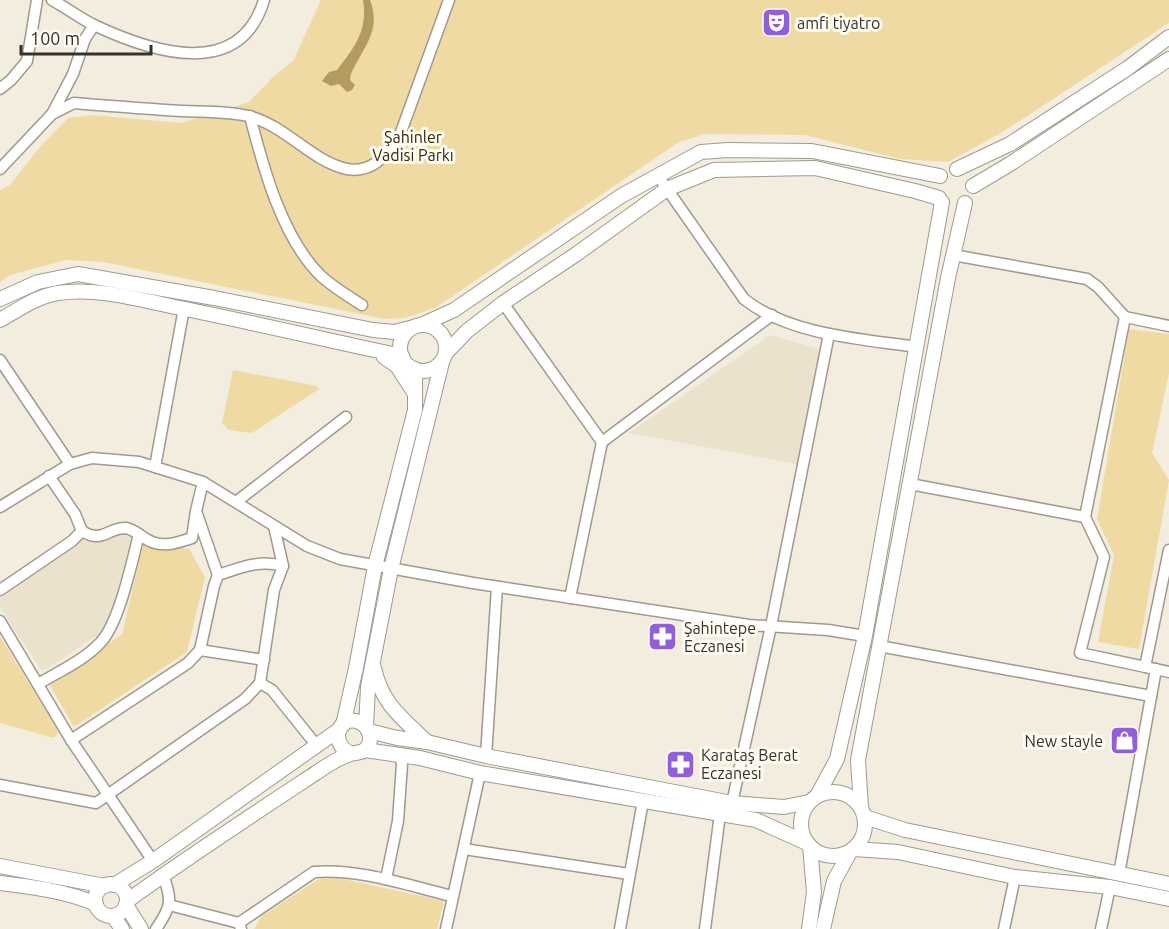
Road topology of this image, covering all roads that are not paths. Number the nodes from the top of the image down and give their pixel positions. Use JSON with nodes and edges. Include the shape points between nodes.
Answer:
{"nodes":[{"id":1,"x":36,"y":0,"type":"edge"},
{"id":2,"x":52,"y":0,"type":"edge"},
{"id":3,"x":264,"y":0,"type":"edge"},
{"id":4,"x":449,"y":0,"type":"edge"},
{"id":5,"x":94,"y":25,"type":"junction"},
{"id":6,"x":1169,"y":38,"type":"edge"},
{"id":7,"x":1169,"y":59,"type":"edge"},
{"id":8,"x":0,"y":89,"type":"edge"},
{"id":9,"x":52,"y":114,"type":"junction"},
{"id":10,"x":250,"y":116,"type":"junction"},
{"id":11,"x":0,"y":169,"type":"edge"},
{"id":12,"x":957,"y":169,"type":"junction"},
{"id":13,"x":658,"y":176,"type":"junction"},
{"id":14,"x":939,"y":176,"type":"junction"},
{"id":15,"x":972,"y":186,"type":"junction"},
{"id":16,"x":667,"y":189,"type":"junction"},
{"id":17,"x":915,"y":190,"type":"junction"},
{"id":18,"x":940,"y":200,"type":"junction"},
{"id":19,"x":964,"y":203,"type":"junction"},
{"id":20,"x":938,"y":224,"type":"junction"},
{"id":21,"x":953,"y":255,"type":"junction"},
{"id":22,"x":0,"y":299,"type":"edge"},
{"id":23,"x":503,"y":303,"type":"junction"},
{"id":24,"x":362,"y":305,"type":"dead end"},
{"id":25,"x":184,"y":308,"type":"junction"},
{"id":26,"x":772,"y":315,"type":"junction"},
{"id":27,"x":1125,"y":317,"type":"junction"},
{"id":28,"x":0,"y":320,"type":"edge"},
{"id":29,"x":415,"y":326,"type":"junction"},
{"id":30,"x":1169,"y":326,"type":"edge"},
{"id":31,"x":829,"y":334,"type":"junction"},
{"id":32,"x":917,"y":347,"type":"junction"},
{"id":33,"x":374,"y":350,"type":"junction"},
{"id":34,"x":402,"y":356,"type":"junction"},
{"id":35,"x":444,"y":357,"type":"junction"},
{"id":36,"x":0,"y":360,"type":"edge"},
{"id":37,"x":415,"y":369,"type":"junction"},
{"id":38,"x":415,"y":395,"type":"junction"},
{"id":39,"x":346,"y":417,"type":"dead end"},
{"id":40,"x":602,"y":442,"type":"junction"},
{"id":41,"x":70,"y":464,"type":"junction"},
{"id":42,"x":155,"y":467,"type":"junction"},
{"id":43,"x":49,"y":476,"type":"junction"},
{"id":44,"x":203,"y":482,"type":"junction"},
{"id":45,"x":910,"y":484,"type":"junction"},
{"id":46,"x":236,"y":502,"type":"junction"},
{"id":47,"x":0,"y":507,"type":"edge"},
{"id":48,"x":196,"y":511,"type":"junction"},
{"id":49,"x":1085,"y":517,"type":"junction"},
{"id":50,"x":274,"y":526,"type":"junction"},
{"id":51,"x":81,"y":531,"type":"junction"},
{"id":52,"x":138,"y":534,"type":"junction"},
{"id":53,"x":1169,"y":550,"type":"edge"},
{"id":54,"x":283,"y":566,"type":"junction"},
{"id":55,"x":375,"y":566,"type":"junction"},
{"id":56,"x":391,"y":569,"type":"junction"},
{"id":57,"x":218,"y":574,"type":"junction"},
{"id":58,"x":497,"y":586,"type":"junction"},
{"id":59,"x":0,"y":591,"type":"edge"},
{"id":60,"x":570,"y":598,"type":"junction"},
{"id":61,"x":0,"y":621,"type":"edge"},
{"id":62,"x":771,"y":626,"type":"junction"},
{"id":63,"x":865,"y":636,"type":"junction"},
{"id":64,"x":879,"y":646,"type":"junction"},
{"id":65,"x":200,"y":650,"type":"junction"},
{"id":66,"x":264,"y":660,"type":"junction"},
{"id":67,"x":372,"y":662,"type":"junction"},
{"id":68,"x":1151,"y":668,"type":"junction"},
{"id":69,"x":1169,"y":672,"type":"edge"},
{"id":70,"x":260,"y":683,"type":"junction"},
{"id":71,"x":38,"y":684,"type":"junction"},
{"id":72,"x":1151,"y":696,"type":"junction"},
{"id":73,"x":341,"y":727,"type":"junction"},
{"id":74,"x":367,"y":729,"type":"junction"},
{"id":75,"x":71,"y":740,"type":"junction"},
{"id":76,"x":427,"y":742,"type":"junction"},
{"id":77,"x":318,"y":746,"type":"junction"},
{"id":78,"x":364,"y":750,"type":"junction"},
{"id":79,"x":350,"y":753,"type":"junction"},
{"id":80,"x":400,"y":755,"type":"junction"},
{"id":81,"x":486,"y":756,"type":"junction"},
{"id":82,"x":480,"y":773,"type":"junction"},
{"id":83,"x":0,"y":785,"type":"edge"},
{"id":84,"x":107,"y":796,"type":"junction"},
{"id":85,"x":813,"y":799,"type":"junction"},
{"id":86,"x":643,"y":801,"type":"junction"},
{"id":87,"x":732,"y":802,"type":"junction"},
{"id":88,"x":863,"y":813,"type":"junction"},
{"id":89,"x":720,"y":814,"type":"junction"},
{"id":90,"x":808,"y":844,"type":"junction"},
{"id":91,"x":464,"y":849,"type":"junction"},
{"id":92,"x":852,"y":850,"type":"junction"},
{"id":93,"x":153,"y":861,"type":"junction"},
{"id":94,"x":0,"y":866,"type":"edge"},
{"id":95,"x":163,"y":874,"type":"junction"},
{"id":96,"x":629,"y":874,"type":"junction"},
{"id":97,"x":1119,"y":874,"type":"junction"},
{"id":98,"x":1015,"y":877,"type":"junction"},
{"id":99,"x":386,"y":879,"type":"junction"},
{"id":100,"x":0,"y":883,"type":"edge"},
{"id":101,"x":1169,"y":884,"type":"edge"},
{"id":102,"x":109,"y":885,"type":"junction"},
{"id":103,"x":1110,"y":887,"type":"junction"},
{"id":104,"x":452,"y":896,"type":"junction"},
{"id":105,"x":1169,"y":899,"type":"edge"},
{"id":106,"x":126,"y":903,"type":"junction"},
{"id":107,"x":96,"y":904,"type":"junction"},
{"id":108,"x":169,"y":905,"type":"junction"},
{"id":109,"x":113,"y":916,"type":"junction"},
{"id":110,"x":240,"y":926,"type":"edge"},
{"id":111,"x":122,"y":929,"type":"edge"},
{"id":112,"x":141,"y":929,"type":"edge"},
{"id":113,"x":156,"y":929,"type":"edge"},
{"id":114,"x":446,"y":929,"type":"edge"},
{"id":115,"x":620,"y":929,"type":"edge"},
{"id":116,"x":705,"y":929,"type":"edge"},
{"id":117,"x":809,"y":929,"type":"edge"},
{"id":118,"x":823,"y":929,"type":"edge"},
{"id":119,"x":1004,"y":929,"type":"edge"},
{"id":120,"x":1101,"y":929,"type":"edge"}],
"edges":[{"from":1,"to":8,"type":"street","via":[[27,61]]},
{"from":2,"to":5,"type":"street"},
{"from":3,"to":5,"type":"street","via":[[250,30],[235,44],[211,53],[176,52]]},
{"from":4,"to":10,"type":"street","via":[[397,143],[380,161],[363,170],[347,169],[326,160],[276,126]]},
{"from":5,"to":9,"type":"street"},
{"from":6,"to":12,"type":"street","via":[[1010,144]]},
{"from":7,"to":15,"type":"street"},
{"from":9,"to":10,"type":"street","via":[[74,103]]},
{"from":9,"to":11,"type":"street"},
{"from":10,"to":24,"type":"street","via":[[276,198],[306,259],[321,276]]},
{"from":12,"to":14,"type":"street"},
{"from":12,"to":15,"type":"street","via":[[969,177]]},
{"from":13,"to":14,"type":"street","via":[[701,152],[728,150],[812,151]]},
{"from":13,"to":16,"type":"street"},
{"from":13,"to":29,"type":"street","via":[[621,196],[454,310]]},
{"from":14,"to":18,"type":"street","via":[[935,189]]},
{"from":15,"to":19,"type":"street","via":[[971,196]]},
{"from":16,"to":17,"type":"street","via":[[714,170],[815,168]]},
{"from":16,"to":23,"type":"street"},
{"from":16,"to":26,"type":"street","via":[[744,298]]},
{"from":17,"to":18,"type":"street"},
{"from":17,"to":20,"type":"street","via":[[929,204]]},
{"from":18,"to":19,"type":"street","via":[[956,206]]},
{"from":18,"to":20,"type":"street"},
{"from":19,"to":21,"type":"street"},
{"from":20,"to":32,"type":"street"},
{"from":21,"to":27,"type":"street","via":[[1087,279]]},
{"from":21,"to":45,"type":"street"},
{"from":22,"to":29,"type":"street","via":[[38,282],[78,274],[373,330],[394,332]]},
{"from":23,"to":35,"type":"street"},
{"from":23,"to":40,"type":"street"},
{"from":25,"to":28,"type":"street","via":[[90,292],[57,293]]},
{"from":25,"to":33,"type":"street"},
{"from":25,"to":42,"type":"street"},
{"from":26,"to":31,"type":"street"},
{"from":26,"to":40,"type":"street"},
{"from":27,"to":30,"type":"street"},
{"from":27,"to":49,"type":"street"},
{"from":29,"to":34,"type":"street","via":[[403,336],[399,347]]},
{"from":29,"to":35,"type":"street","via":[[437,329],[446,343]]},
{"from":31,"to":32,"type":"street"},
{"from":31,"to":62,"type":"street"},
{"from":32,"to":63,"type":"street"},
{"from":33,"to":34,"type":"street"},
{"from":33,"to":38,"type":"street","via":[[397,366]]},
{"from":34,"to":37,"type":"street"},
{"from":35,"to":37,"type":"street","via":[[434,368]]},
{"from":35,"to":56,"type":"street"},
{"from":36,"to":41,"type":"street"},
{"from":37,"to":38,"type":"street"},
{"from":38,"to":55,"type":"street","via":[[416,410]]},
{"from":39,"to":46,"type":"street"},
{"from":40,"to":60,"type":"street"},
{"from":41,"to":42,"type":"street","via":[[92,458]]},
{"from":41,"to":43,"type":"street"},
{"from":42,"to":44,"type":"street"},
{"from":43,"to":47,"type":"street"},
{"from":43,"to":51,"type":"street","via":[[75,514]]},
{"from":44,"to":46,"type":"street"},
{"from":44,"to":48,"type":"street"},
{"from":45,"to":49,"type":"street"},
{"from":45,"to":64,"type":"street"},
{"from":46,"to":50,"type":"street"},
{"from":48,"to":52,"type":"street","via":[[192,538],[161,545]]},
{"from":48,"to":57,"type":"street"},
{"from":49,"to":68,"type":"street","via":[[1104,557],[1080,653]]},
{"from":50,"to":54,"type":"street"},
{"from":50,"to":55,"type":"street","via":[[307,546],[340,559]]},
{"from":51,"to":52,"type":"street","via":[[100,537],[130,528]]},
{"from":51,"to":59,"type":"street"},
{"from":52,"to":71,"type":"street","via":[[116,617],[108,633],[90,652]]},
{"from":53,"to":68,"type":"street"},
{"from":54,"to":57,"type":"street","via":[[259,562]]},
{"from":54,"to":66,"type":"street","via":[[274,590]]},
{"from":55,"to":56,"type":"street"},
{"from":55,"to":73,"type":"street"},
{"from":56,"to":58,"type":"street"},
{"from":56,"to":67,"type":"street"},
{"from":57,"to":65,"type":"street"},
{"from":58,"to":60,"type":"street"},
{"from":58,"to":81,"type":"street"},
{"from":60,"to":62,"type":"street"},
{"from":61,"to":71,"type":"street"},
{"from":62,"to":63,"type":"street"},
{"from":62,"to":87,"type":"street"},
{"from":63,"to":85,"type":"street","via":[[837,759]]},
{"from":64,"to":72,"type":"street"},
{"from":64,"to":88,"type":"street","via":[[858,760]]},
{"from":65,"to":66,"type":"street"},
{"from":65,"to":75,"type":"street","via":[[188,663]]},
{"from":66,"to":70,"type":"street"},
{"from":67,"to":74,"type":"street"},
{"from":67,"to":76,"type":"street","via":[[378,686],[389,706]]},
{"from":68,"to":69,"type":"street"},
{"from":68,"to":72,"type":"street"},
{"from":70,"to":77,"type":"street","via":[[272,690]]},
{"from":70,"to":84,"type":"street","via":[[245,699]]},
{"from":71,"to":75,"type":"street"},
{"from":72,"to":97,"type":"street"},
{"from":73,"to":74,"type":"street","via":[[352,721]]},
{"from":73,"to":77,"type":"street"},
{"from":73,"to":79,"type":"street","via":[[339,744]]},
{"from":74,"to":76,"type":"street"},
{"from":74,"to":78,"type":"street","via":[[370,741]]},
{"from":75,"to":84,"type":"street"},
{"from":76,"to":81,"type":"street"},
{"from":77,"to":93,"type":"street"},
{"from":78,"to":79,"type":"street"},
{"from":78,"to":80,"type":"street"},
{"from":79,"to":95,"type":"street"},
{"from":80,"to":82,"type":"street"},
{"from":80,"to":99,"type":"street","via":[[398,821]]},
{"from":81,"to":87,"type":"street"},
{"from":82,"to":86,"type":"street"},
{"from":82,"to":91,"type":"street"},
{"from":83,"to":84,"type":"street","via":[[96,803]]},
{"from":84,"to":93,"type":"street"},
{"from":85,"to":87,"type":"street","via":[[784,807]]},
{"from":85,"to":88,"type":"street","via":[[836,792],[855,800]]},
{"from":85,"to":90,"type":"street","via":[[801,819]]},
{"from":86,"to":89,"type":"street"},
{"from":86,"to":96,"type":"street"},
{"from":88,"to":92,"type":"street","via":[[863,837]]},
{"from":88,"to":97,"type":"street","via":[[905,830]]},
{"from":89,"to":90,"type":"street","via":[[756,820]]},
{"from":89,"to":116,"type":"street"},
{"from":90,"to":92,"type":"street","via":[[817,853],[828,856]]},
{"from":90,"to":117,"type":"street","via":[[814,892]]},
{"from":91,"to":96,"type":"street"},
{"from":91,"to":104,"type":"street"},
{"from":92,"to":98,"type":"street","via":[[898,852]]},
{"from":92,"to":118,"type":"street","via":[[834,881]]},
{"from":93,"to":102,"type":"street"},
{"from":94,"to":102,"type":"street"},
{"from":95,"to":106,"type":"street"},
{"from":95,"to":108,"type":"street"},
{"from":96,"to":115,"type":"street"},
{"from":97,"to":101,"type":"street"},
{"from":98,"to":103,"type":"street"},
{"from":98,"to":119,"type":"street"},
{"from":99,"to":104,"type":"street"},
{"from":99,"to":110,"type":"street","via":[[314,872]]},
{"from":100,"to":107,"type":"street","via":[[41,888]]},
{"from":102,"to":106,"type":"street","via":[[122,889]]},
{"from":102,"to":107,"type":"street","via":[[98,891]]},
{"from":103,"to":105,"type":"street"},
{"from":103,"to":120,"type":"street"},
{"from":104,"to":114,"type":"street"},
{"from":106,"to":109,"type":"street"},
{"from":106,"to":112,"type":"street"},
{"from":107,"to":109,"type":"street","via":[[100,912]]},
{"from":108,"to":110,"type":"street"},
{"from":108,"to":113,"type":"street"},
{"from":109,"to":111,"type":"street"}]}
